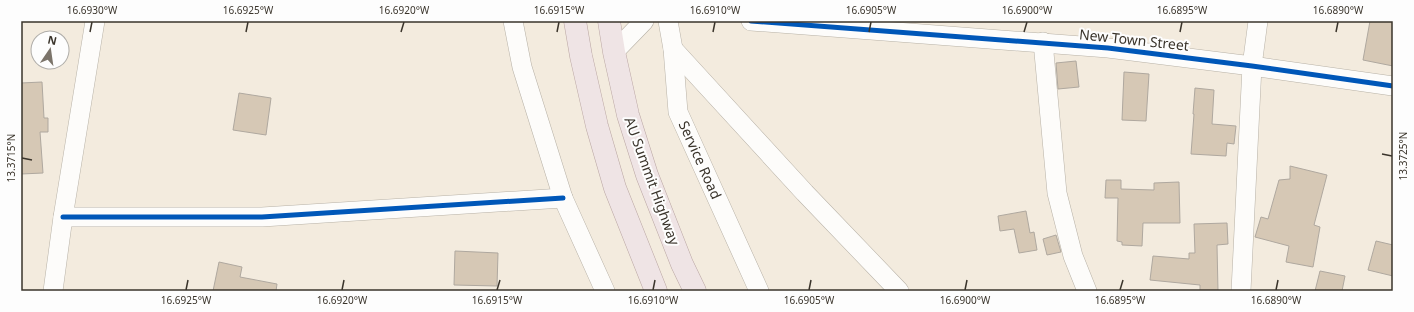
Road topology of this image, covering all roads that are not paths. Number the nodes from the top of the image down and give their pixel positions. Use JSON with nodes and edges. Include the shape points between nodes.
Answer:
{"nodes":[{"id":1,"x":95,"y":21,"type":"edge"},
{"id":2,"x":513,"y":21,"type":"edge"},
{"id":3,"x":575,"y":21,"type":"edge"},
{"id":4,"x":609,"y":21,"type":"edge"},
{"id":5,"x":644,"y":21,"type":"edge"},
{"id":6,"x":668,"y":21,"type":"edge"},
{"id":7,"x":751,"y":21,"type":"edge"},
{"id":8,"x":1258,"y":21,"type":"edge"},
{"id":9,"x":1043,"y":42,"type":"junction"},
{"id":10,"x":673,"y":50,"type":"junction"},
{"id":11,"x":614,"y":52,"type":"junction"},
{"id":12,"x":1252,"y":66,"type":"junction"},
{"id":13,"x":1393,"y":86,"type":"edge"},
{"id":14,"x":563,"y":198,"type":"junction"},
{"id":15,"x":63,"y":217,"type":"junction"},
{"id":16,"x":53,"y":291,"type":"edge"},
{"id":17,"x":605,"y":291,"type":"edge"},
{"id":18,"x":656,"y":291,"type":"edge"},
{"id":19,"x":695,"y":291,"type":"edge"},
{"id":20,"x":759,"y":291,"type":"edge"},
{"id":21,"x":899,"y":291,"type":"edge"},
{"id":22,"x":1086,"y":291,"type":"edge"},
{"id":23,"x":1242,"y":291,"type":"edge"}],
"edges":[{"from":1,"to":15,"type":"street"},
{"from":2,"to":14,"type":"street","via":[[522,67]]},
{"from":3,"to":18,"type":"main road","via":[[597,126],[615,188]]},
{"from":4,"to":11,"type":"main road","name":"AU Summit Highway"},
{"from":5,"to":11,"type":"street"},
{"from":6,"to":10,"type":"street","name":"Service Road"},
{"from":7,"to":9,"type":"street","name":"New Town Street"},
{"from":8,"to":12,"type":"street"},
{"from":9,"to":12,"type":"street","name":"New Town Street"},
{"from":9,"to":22,"type":"street","via":[[1057,193],[1073,256]]},
{"from":10,"to":20,"type":"street","name":"Service Road","via":[[678,112]]},
{"from":10,"to":21,"type":"street"},
{"from":11,"to":19,"type":"main road","name":"AU Summit Highway","via":[[628,115],[647,175]]},
{"from":12,"to":13,"type":"street","name":"New Town Street"},
{"from":12,"to":23,"type":"street"},
{"from":14,"to":15,"type":"street","via":[[262,216]]},
{"from":14,"to":17,"type":"street"},
{"from":15,"to":16,"type":"street"}]}
